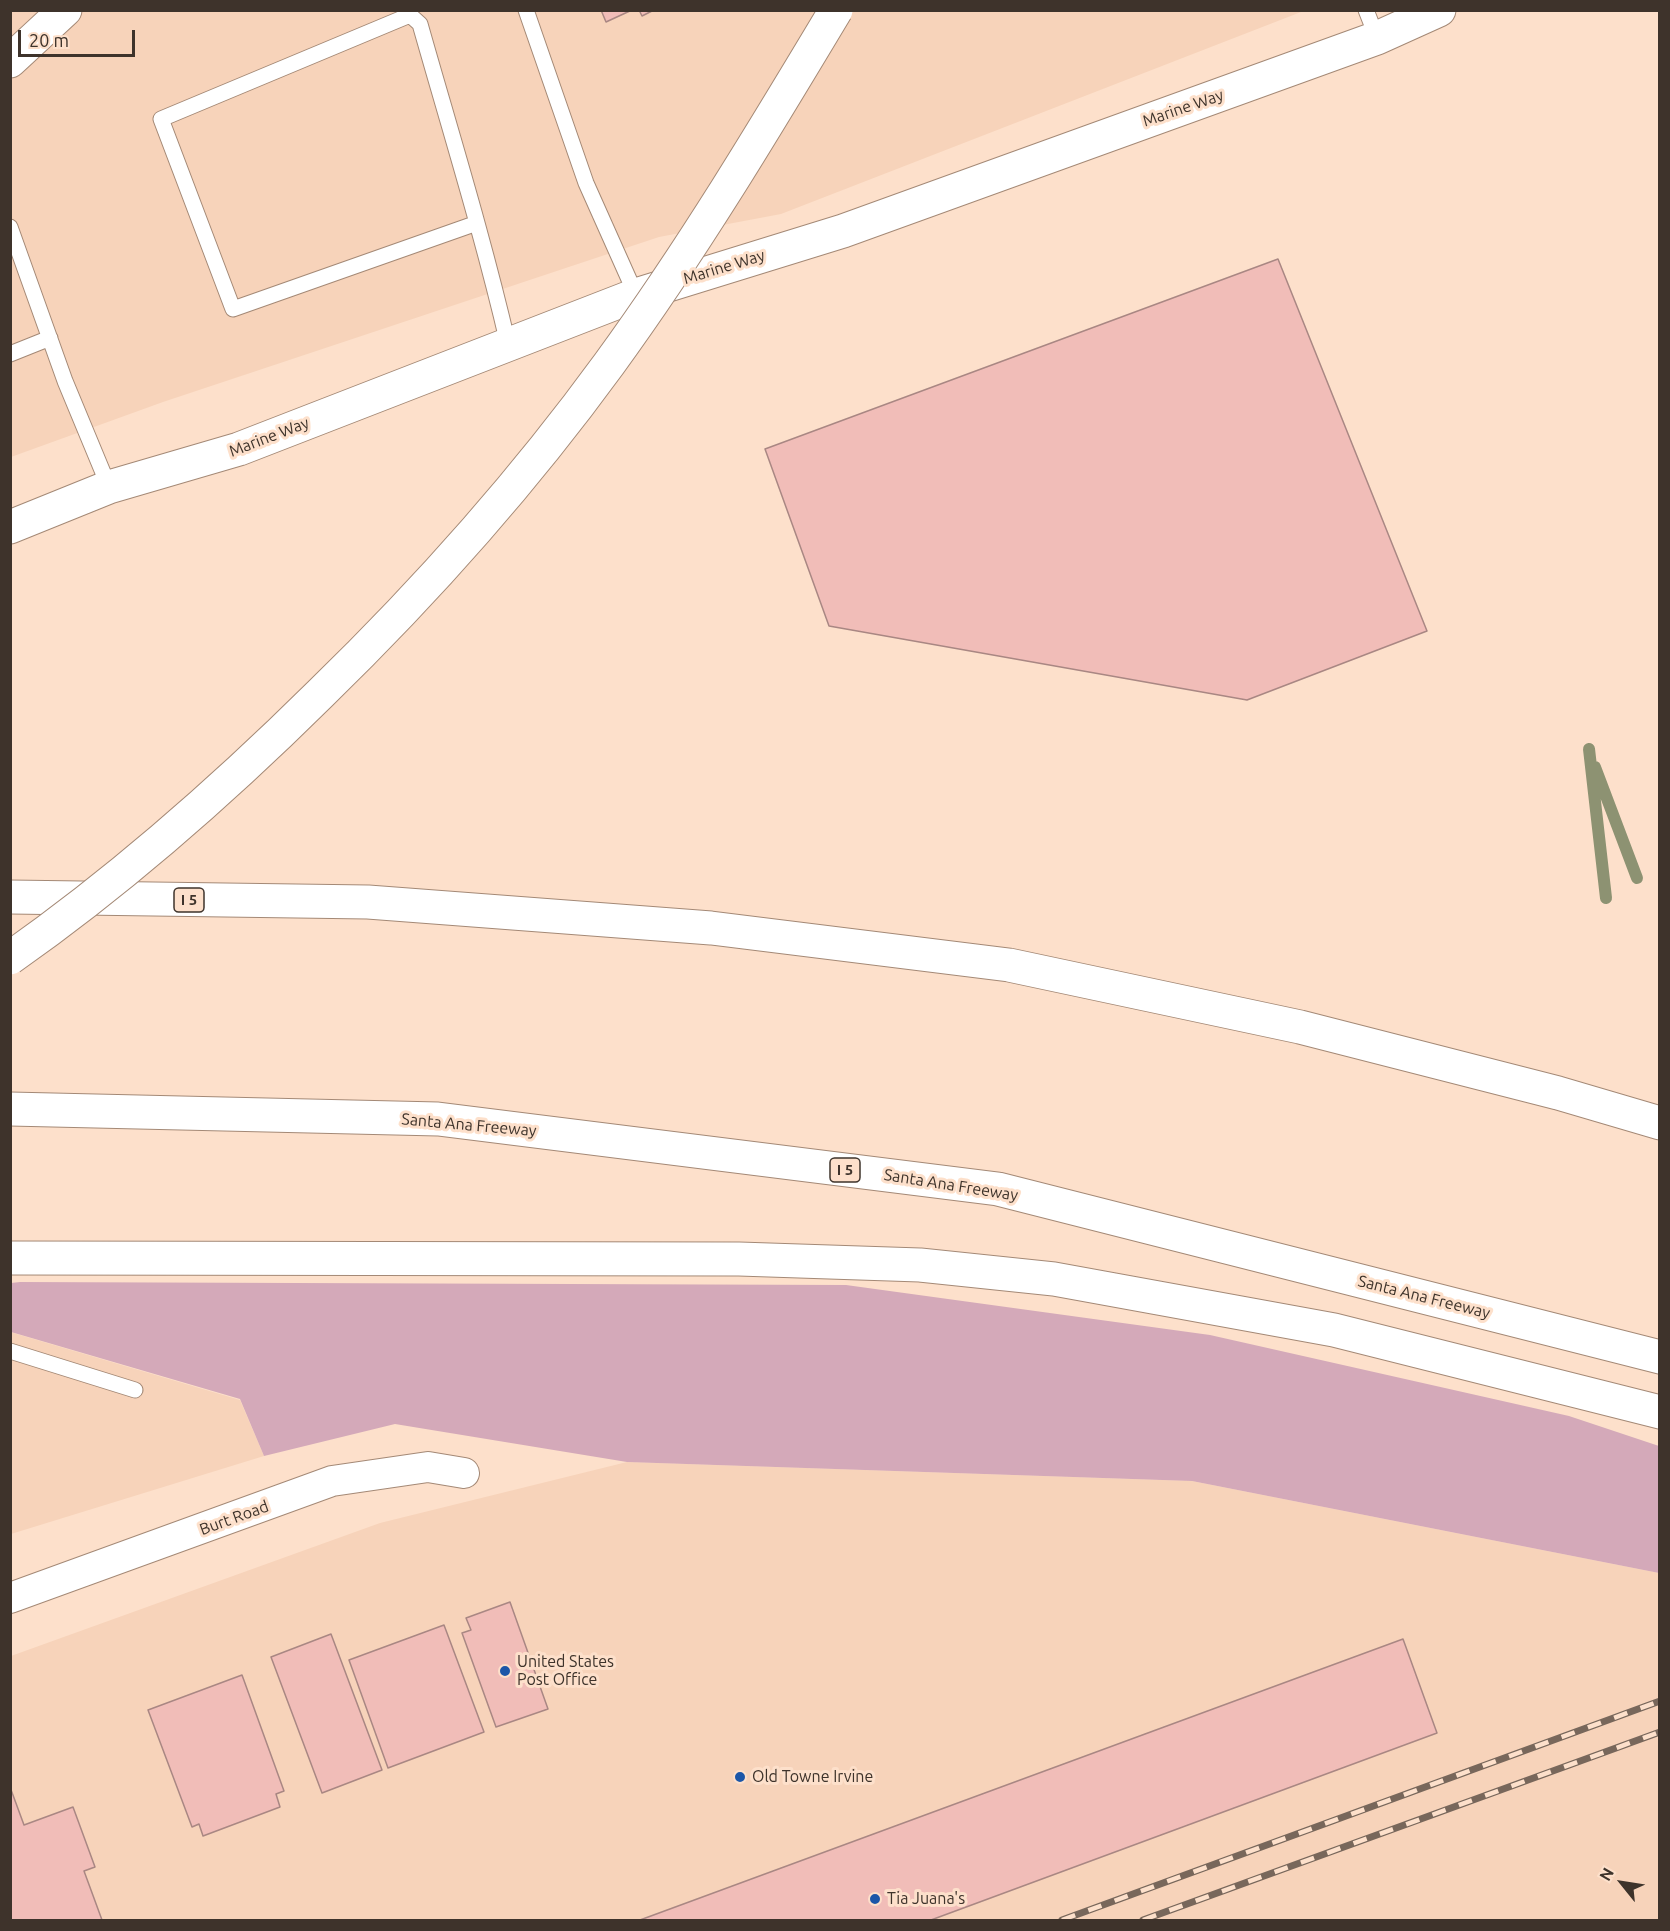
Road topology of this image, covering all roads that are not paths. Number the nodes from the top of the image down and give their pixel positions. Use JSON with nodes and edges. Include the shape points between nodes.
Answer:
{"nodes":[{"id":1,"x":65,"y":10,"type":"edge"},
{"id":2,"x":526,"y":10,"type":"edge"},
{"id":3,"x":836,"y":10,"type":"edge"},
{"id":4,"x":1439,"y":10,"type":"edge"},
{"id":5,"x":1371,"y":24,"type":"edge"},
{"id":6,"x":10,"y":61,"type":"edge"},
{"id":7,"x":477,"y":223,"type":"junction"},
{"id":8,"x":10,"y":227,"type":"edge"},
{"id":9,"x":636,"y":295,"type":"junction"},
{"id":10,"x":50,"y":338,"type":"junction"},
{"id":11,"x":507,"y":344,"type":"junction"},
{"id":12,"x":10,"y":354,"type":"edge"},
{"id":13,"x":109,"y":487,"type":"junction"},
{"id":14,"x":10,"y":527,"type":"edge"},
{"id":15,"x":10,"y":897,"type":"edge"},
{"id":16,"x":10,"y":958,"type":"edge"},
{"id":17,"x":10,"y":1109,"type":"edge"},
{"id":18,"x":1659,"y":1124,"type":"edge"},
{"id":19,"x":10,"y":1258,"type":"edge"},
{"id":20,"x":10,"y":1351,"type":"edge"},
{"id":21,"x":1659,"y":1357,"type":"edge"},
{"id":22,"x":135,"y":1390,"type":"dead end"},
{"id":23,"x":1659,"y":1412,"type":"edge"},
{"id":24,"x":464,"y":1473,"type":"dead end"},
{"id":25,"x":10,"y":1598,"type":"edge"}],
"edges":[{"from":1,"to":6,"type":"main road"},
{"from":2,"to":9,"type":"lane","via":[[586,183]]},
{"from":3,"to":16,"type":"main road","bridge":true,"via":[[713,214],[608,365],[504,499],[388,628],[272,742],[174,830]]},
{"from":4,"to":5,"type":"main road","name":"Marine Way"},
{"from":5,"to":9,"type":"main road","name":"Marine Way","via":[[843,231]]},
{"from":7,"to":7,"type":"lane","via":[[420,24],[410,15],[161,119],[233,309]]},
{"from":7,"to":11,"type":"lane"},
{"from":8,"to":10,"type":"lane"},
{"from":9,"to":11,"type":"main road","name":"Marine Way"},
{"from":10,"to":12,"type":"lane"},
{"from":10,"to":13,"type":"lane"},
{"from":11,"to":13,"type":"main road","name":"Marine Way","via":[[239,449]]},
{"from":13,"to":14,"type":"main road","name":"Marine Way"},
{"from":15,"to":18,"type":"main road","number":"I 5","via":[[368,902],[711,928],[1009,965],[1300,1027],[1558,1093]]},
{"from":17,"to":21,"type":"main road","name":"Santa Ana Freeway","number":"I 5","via":[[438,1119],[998,1189]]},
{"from":19,"to":23,"type":"main road","via":[[739,1259],[920,1265],[1054,1279],[1334,1330]]},
{"from":20,"to":22,"type":"lane"},
{"from":24,"to":25,"type":"street","name":"Burt Road","via":[[428,1467],[332,1481]]}]}
